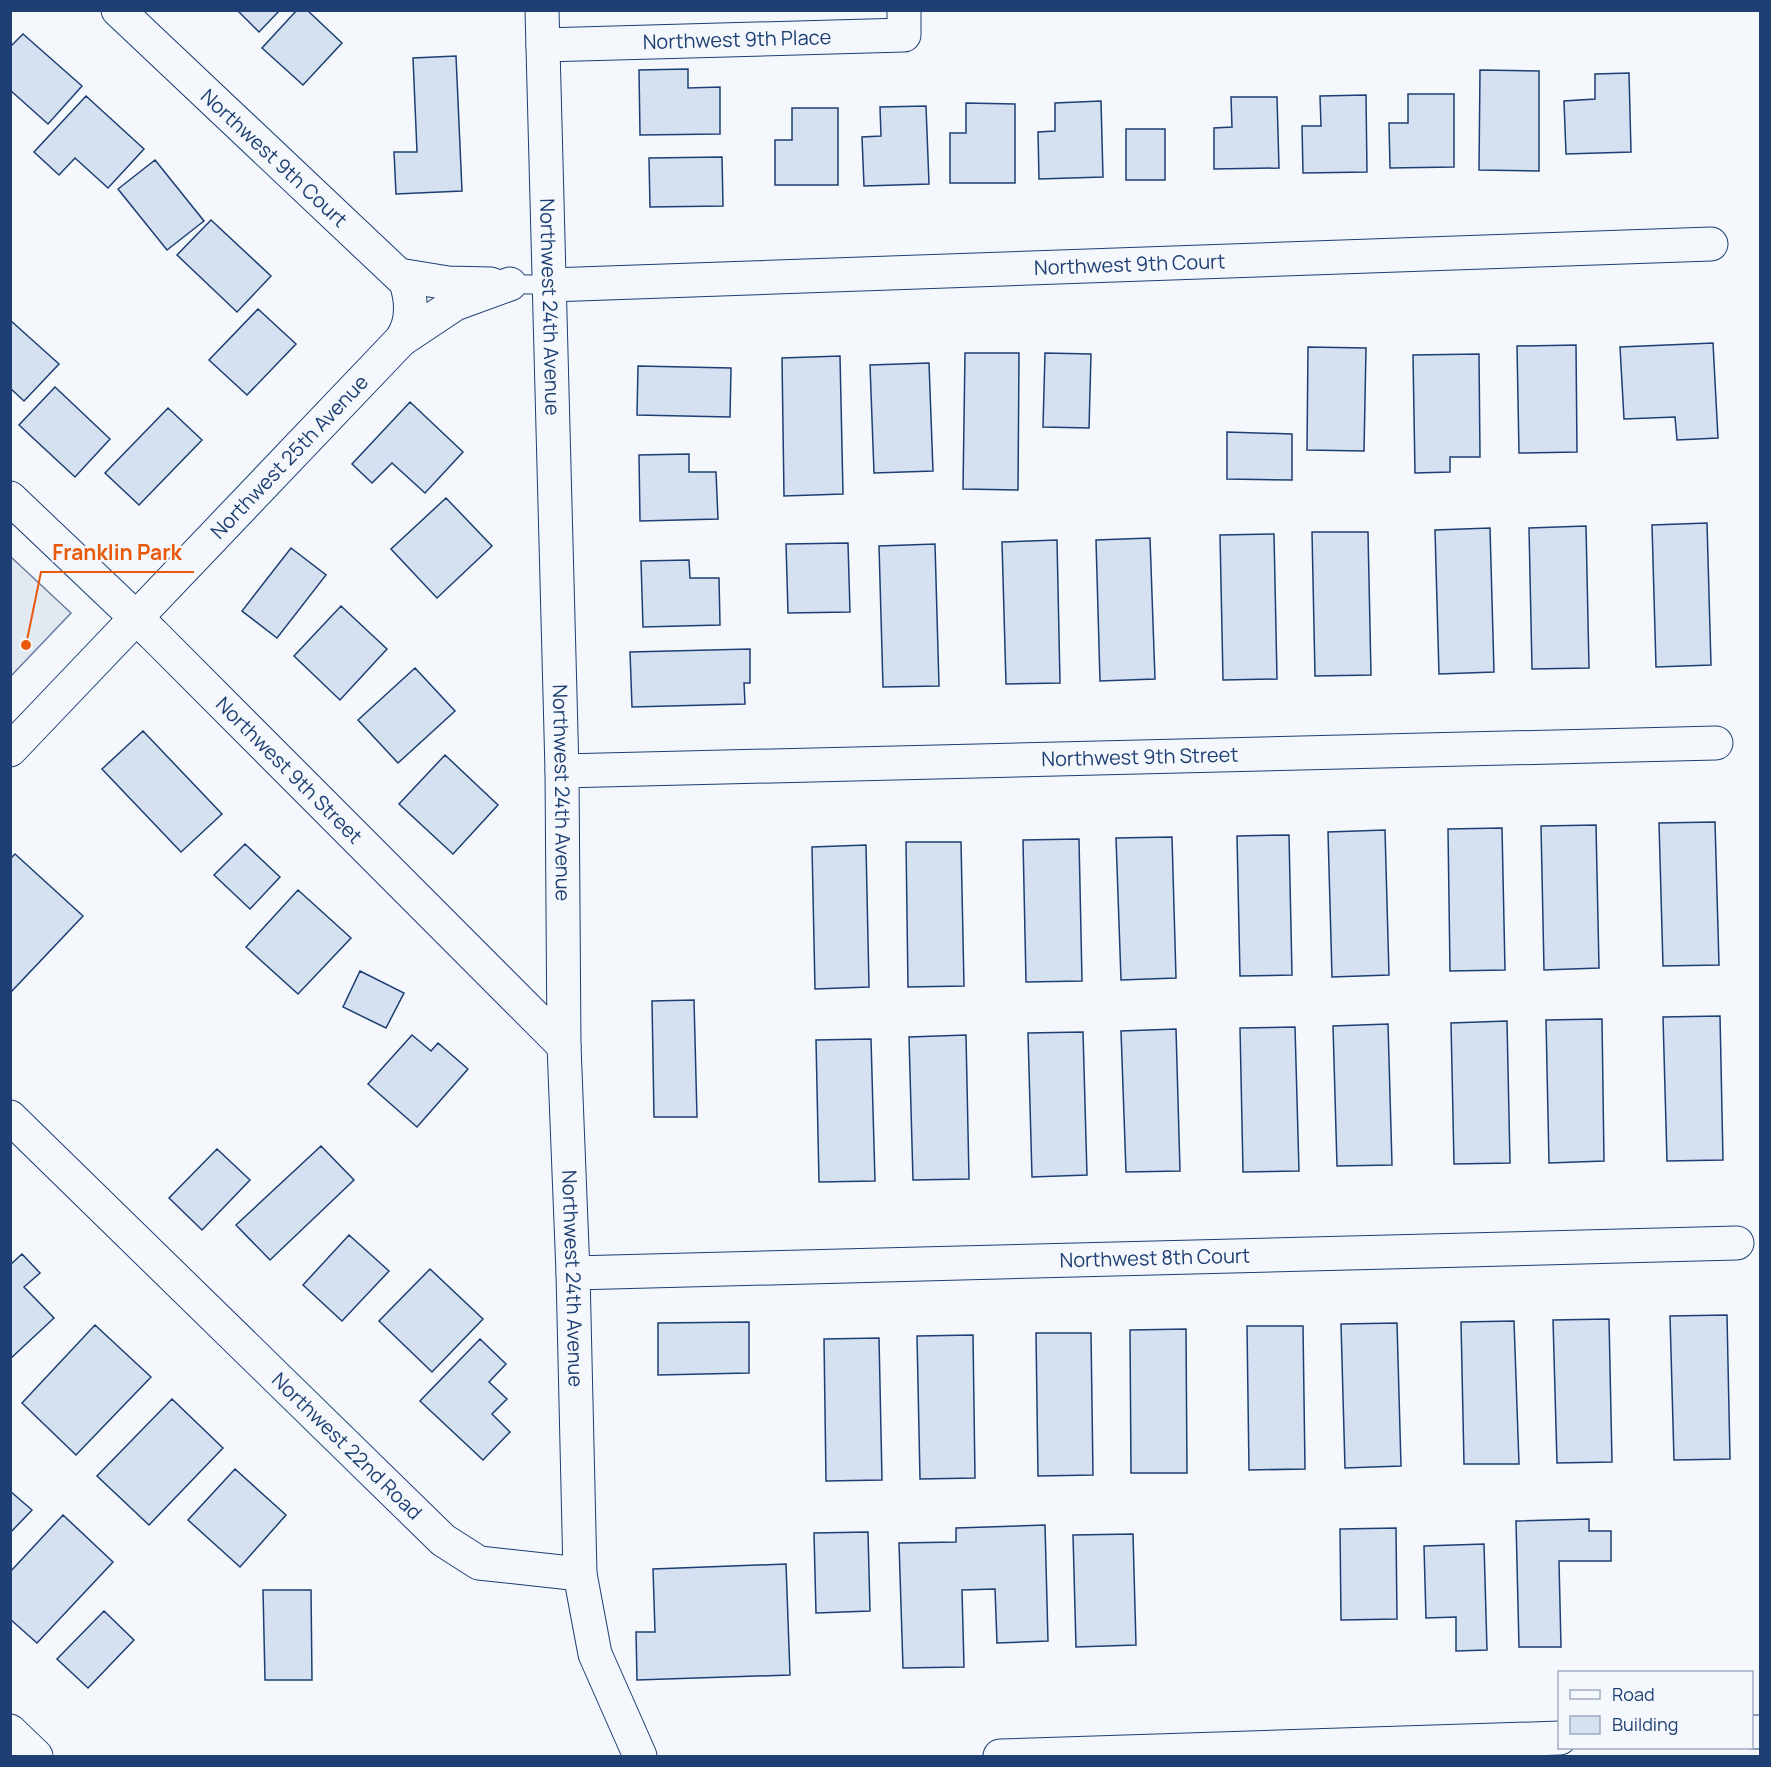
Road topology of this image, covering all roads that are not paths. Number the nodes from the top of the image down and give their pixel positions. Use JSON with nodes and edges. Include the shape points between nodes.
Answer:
{"nodes":[{"id":1,"x":118,"y":10,"type":"edge"},
{"id":2,"x":542,"y":10,"type":"edge"},
{"id":3,"x":904,"y":10,"type":"edge"},
{"id":4,"x":543,"y":45,"type":"junction"},
{"id":5,"x":1711,"y":244,"type":"dead end"},
{"id":6,"x":399,"y":275,"type":"junction"},
{"id":7,"x":510,"y":284,"type":"junction"},
{"id":8,"x":550,"y":285,"type":"junction"},
{"id":9,"x":406,"y":328,"type":"junction"},
{"id":10,"x":10,"y":498,"type":"edge"},
{"id":11,"x":137,"y":618,"type":"junction"},
{"id":12,"x":1716,"y":743,"type":"dead end"},
{"id":13,"x":10,"y":750,"type":"edge"},
{"id":14,"x":562,"y":771,"type":"junction"},
{"id":15,"x":564,"y":1046,"type":"junction"},
{"id":16,"x":10,"y":1117,"type":"edge"},
{"id":17,"x":1737,"y":1243,"type":"dead end"},
{"id":18,"x":573,"y":1273,"type":"junction"},
{"id":19,"x":580,"y":1574,"type":"junction"},
{"id":20,"x":10,"y":1731,"type":"edge"},
{"id":21,"x":1558,"y":1738,"type":"edge"},
{"id":22,"x":36,"y":1756,"type":"edge"},
{"id":23,"x":640,"y":1756,"type":"edge"},
{"id":24,"x":1000,"y":1756,"type":"edge"}],
"edges":[{"from":1,"to":6,"type":"street","name":"Northwest 9th Court"},
{"from":2,"to":4,"type":"street","name":"Northwest 24th Avenue"},
{"from":3,"to":4,"type":"street","name":"Northwest 9th Place","via":[[904,36]]},
{"from":4,"to":8,"type":"street","name":"Northwest 24th Avenue"},
{"from":5,"to":8,"type":"street","name":"Northwest 9th Court"},
{"from":6,"to":7,"type":"street","via":[[448,283]]},
{"from":6,"to":9,"type":"street","name":"Northwest 9th Court","via":[[406,282],[411,300]]},
{"from":7,"to":8,"type":"lane"},
{"from":7,"to":9,"type":"street","via":[[455,304]]},
{"from":8,"to":14,"type":"street","name":"Northwest 24th Avenue"},
{"from":9,"to":11,"type":"street","name":"Northwest 25th Avenue"},
{"from":10,"to":11,"type":"street","name":"Northwest 9th Street"},
{"from":11,"to":13,"type":"street","name":"Northwest 25th Avenue"},
{"from":11,"to":15,"type":"street","name":"Northwest 9th Street"},
{"from":12,"to":14,"type":"street","name":"Northwest 9th Street"},
{"from":14,"to":15,"type":"street","name":"Northwest 24th Avenue"},
{"from":15,"to":18,"type":"street","name":"Northwest 24th Avenue"},
{"from":16,"to":19,"type":"street","name":"Northwest 22nd Road","via":[[443,1540],[479,1563]]},
{"from":17,"to":18,"type":"street","name":"Northwest 8th Court"},
{"from":18,"to":19,"type":"street","name":"Northwest 24th Avenue"},
{"from":19,"to":23,"type":"street","via":[[595,1654]]},
{"from":20,"to":22,"type":"street"},
{"from":21,"to":24,"type":"street"}]}
